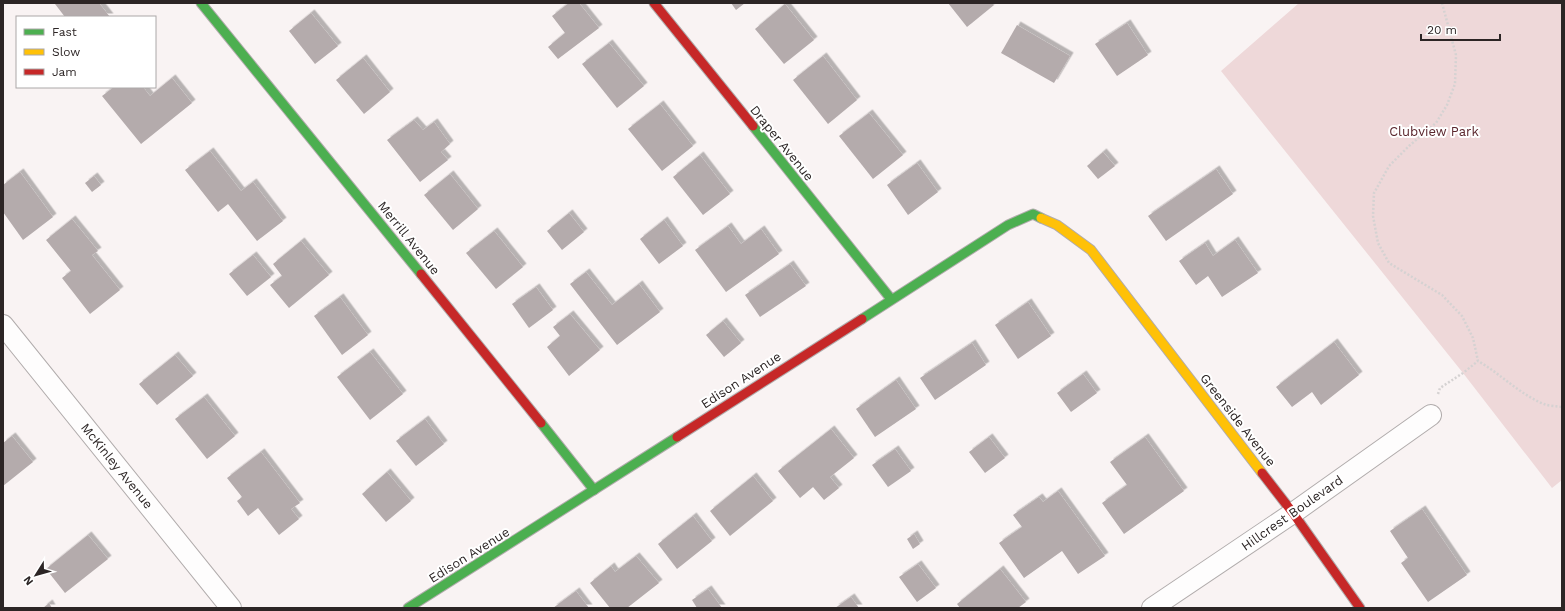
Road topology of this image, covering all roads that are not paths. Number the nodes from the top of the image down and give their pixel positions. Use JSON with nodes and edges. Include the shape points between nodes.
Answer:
{"nodes":[{"id":1,"x":201,"y":3,"type":"edge"},
{"id":2,"x":654,"y":3,"type":"edge"},
{"id":3,"x":1091,"y":250,"type":"joint"},
{"id":4,"x":891,"y":299,"type":"junction"},
{"id":5,"x":3,"y":325,"type":"edge"},
{"id":6,"x":1431,"y":415,"type":"road end"},
{"id":7,"x":594,"y":490,"type":"junction"},
{"id":8,"x":1293,"y":513,"type":"junction"},
{"id":9,"x":231,"y":608,"type":"edge"},
{"id":10,"x":408,"y":608,"type":"edge"},
{"id":11,"x":1152,"y":608,"type":"edge"},
{"id":12,"x":1360,"y":608,"type":"edge"}],
"edges":[{"from":1,"to":7,"type":"street","name":"Merrill Avenue"},
{"from":2,"to":4,"type":"street","name":"Draper Avenue"},
{"from":3,"to":4,"type":"street","name":"Edison Avenue","via":[[1057,225],[1033,214],[1008,225]]},
{"from":3,"to":8,"type":"street","name":"Greenside Avenue"},
{"from":4,"to":7,"type":"street","name":"Edison Avenue"},
{"from":5,"to":9,"type":"street","name":"McKinley Avenue"},
{"from":6,"to":8,"type":"street","name":"Hillcrest Boulevard"},
{"from":7,"to":10,"type":"street","name":"Edison Avenue"},
{"from":8,"to":11,"type":"street","name":"Hillcrest Boulevard"},
{"from":8,"to":12,"type":"street","name":"Greenside Avenue"}]}
